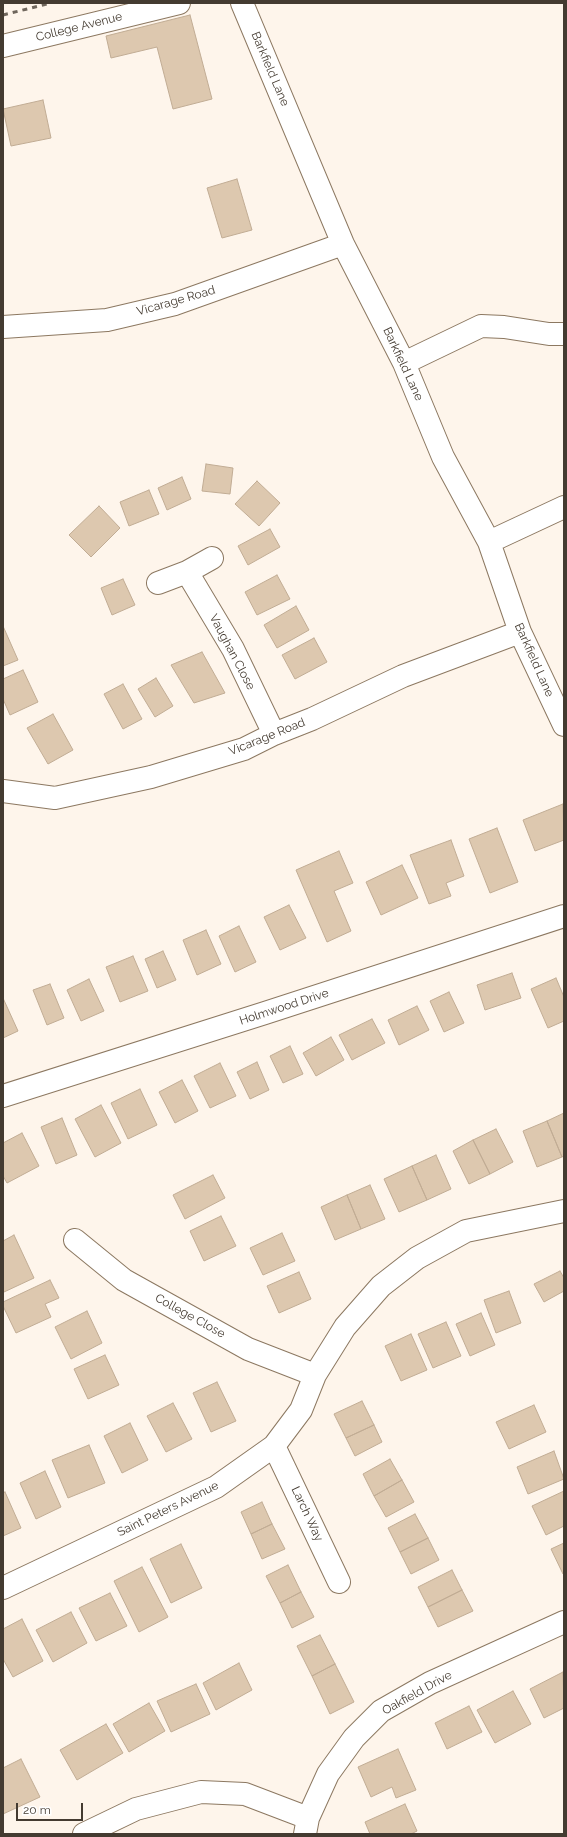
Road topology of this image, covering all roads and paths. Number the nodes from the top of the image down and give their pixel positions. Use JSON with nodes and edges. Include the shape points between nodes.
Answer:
{"nodes":[{"id":1,"x":179,"y":3,"type":"edge"},
{"id":2,"x":242,"y":3,"type":"edge"},
{"id":3,"x":3,"y":46,"type":"edge"},
{"id":4,"x":343,"y":244,"type":"junction"},
{"id":5,"x":3,"y":327,"type":"edge"},
{"id":6,"x":564,"y":334,"type":"edge"},
{"id":7,"x":404,"y":363,"type":"junction"},
{"id":8,"x":564,"y":507,"type":"edge"},
{"id":9,"x":489,"y":542,"type":"junction"},
{"id":10,"x":212,"y":558,"type":"dead end"},
{"id":11,"x":187,"y":572,"type":"junction"},
{"id":12,"x":158,"y":582,"type":"dead end"},
{"id":13,"x":520,"y":632,"type":"junction"},
{"id":14,"x":564,"y":725,"type":"edge"},
{"id":15,"x":274,"y":734,"type":"junction"},
{"id":16,"x":3,"y":791,"type":"edge"},
{"id":17,"x":564,"y":916,"type":"edge"},
{"id":18,"x":3,"y":1096,"type":"edge"},
{"id":19,"x":564,"y":1211,"type":"edge"},
{"id":20,"x":75,"y":1240,"type":"dead end"},
{"id":21,"x":315,"y":1375,"type":"junction"},
{"id":22,"x":274,"y":1446,"type":"junction"},
{"id":23,"x":339,"y":1582,"type":"dead end"},
{"id":24,"x":3,"y":1588,"type":"edge"},
{"id":25,"x":564,"y":1622,"type":"edge"},
{"id":26,"x":306,"y":1826,"type":"edge"},
{"id":27,"x":84,"y":1834,"type":"edge"}],
"edges":[{"from":1,"to":3,"type":"street","name":"College Avenue"},
{"from":2,"to":4,"type":"street","name":"Barkfield Lane"},
{"from":4,"to":5,"type":"street","name":"Vicarage Road","via":[[175,304],[107,320]]},
{"from":4,"to":7,"type":"street","name":"Barkfield Lane"},
{"from":6,"to":7,"type":"street","via":[[481,326]]},
{"from":7,"to":9,"type":"street","name":"Barkfield Lane","via":[[443,456]]},
{"from":8,"to":9,"type":"street"},
{"from":9,"to":13,"type":"street","name":"Barkfield Lane"},
{"from":10,"to":11,"type":"street"},
{"from":11,"to":12,"type":"street"},
{"from":11,"to":15,"type":"street","name":"Vaughan Close","via":[[233,649]]},
{"from":13,"to":14,"type":"street","name":"Barkfield Lane"},
{"from":13,"to":15,"type":"street","name":"Vicarage Road","via":[[403,676]]},
{"from":15,"to":16,"type":"street","name":"Vicarage Road","via":[[244,749],[151,777],[55,798]]},
{"from":17,"to":18,"type":"street","name":"Holmwood Drive"},
{"from":19,"to":21,"type":"street","name":"Saint Peters Avenue","via":[[466,1231],[417,1258],[380,1286],[345,1328]]},
{"from":20,"to":21,"type":"street","name":"College Close","via":[[124,1280],[248,1349]]},
{"from":21,"to":22,"type":"street","name":"Saint Peters Avenue","via":[[301,1410]]},
{"from":22,"to":23,"type":"street","name":"Larch Way"},
{"from":22,"to":24,"type":"street","name":"Saint Peters Avenue","via":[[216,1487]]},
{"from":25,"to":26,"type":"street","name":"Oakfield Drive","via":[[430,1683],[381,1711],[354,1738],[328,1774]]},
{"from":26,"to":27,"type":"street","via":[[245,1794],[201,1792],[136,1809]]}]}
